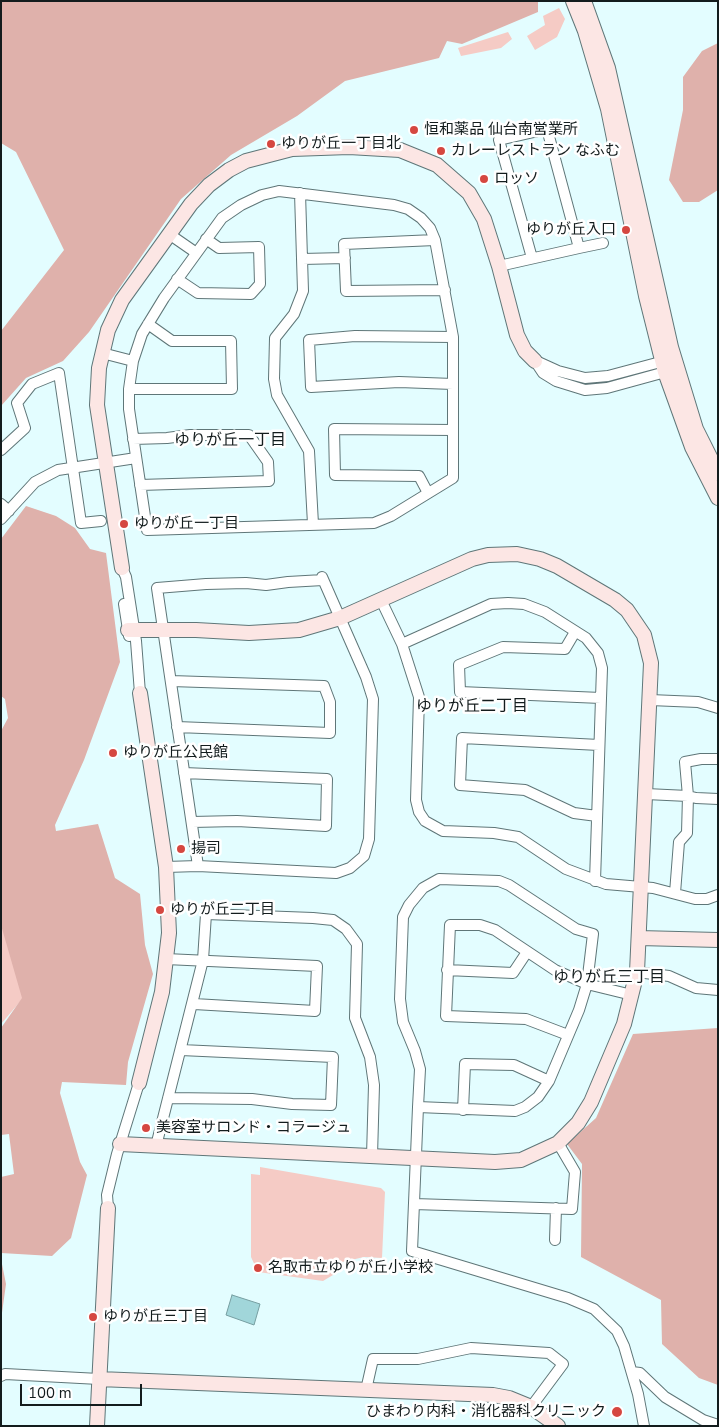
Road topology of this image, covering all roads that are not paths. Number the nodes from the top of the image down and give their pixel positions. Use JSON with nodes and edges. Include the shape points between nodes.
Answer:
{"nodes":[{"id":1,"x":573,"y":1,"type":"edge"},
{"id":2,"x":584,"y":1,"type":"edge"},
{"id":3,"x":300,"y":193,"type":"junction"},
{"id":4,"x":169,"y":234,"type":"junction"},
{"id":5,"x":206,"y":239,"type":"junction"},
{"id":6,"x":435,"y":240,"type":"junction"},
{"id":7,"x":603,"y":243,"type":"dead end"},
{"id":8,"x":579,"y":248,"type":"junction"},
{"id":9,"x":195,"y":252,"type":"junction"},
{"id":10,"x":345,"y":258,"type":"junction"},
{"id":11,"x":532,"y":258,"type":"junction"},
{"id":12,"x":302,"y":259,"type":"junction"},
{"id":13,"x":499,"y":266,"type":"junction"},
{"id":14,"x":177,"y":279,"type":"junction"},
{"id":15,"x":445,"y":290,"type":"junction"},
{"id":16,"x":148,"y":324,"type":"junction"},
{"id":17,"x":452,"y":337,"type":"junction"},
{"id":18,"x":102,"y":353,"type":"junction"},
{"id":19,"x":133,"y":361,"type":"junction"},
{"id":20,"x":535,"y":361,"type":"joint"},
{"id":21,"x":670,"y":365,"type":"junction"},
{"id":22,"x":453,"y":384,"type":"junction"},
{"id":23,"x":129,"y":390,"type":"junction"},
{"id":24,"x":453,"y":430,"type":"junction"},
{"id":25,"x":133,"y":439,"type":"junction"},
{"id":26,"x":1,"y":450,"type":"edge"},
{"id":27,"x":136,"y":458,"type":"junction"},
{"id":28,"x":106,"y":462,"type":"junction"},
{"id":29,"x":73,"y":467,"type":"junction"},
{"id":30,"x":718,"y":473,"type":"edge"},
{"id":31,"x":140,"y":485,"type":"junction"},
{"id":32,"x":428,"y":493,"type":"junction"},
{"id":33,"x":718,"y":498,"type":"edge"},
{"id":34,"x":5,"y":508,"type":"edge"},
{"id":35,"x":1,"y":519,"type":"edge"},
{"id":36,"x":101,"y":521,"type":"dead end"},
{"id":37,"x":313,"y":524,"type":"junction"},
{"id":38,"x":121,"y":561,"type":"joint"},
{"id":39,"x":381,"y":600,"type":"junction"},
{"id":40,"x":340,"y":618,"type":"junction"},
{"id":41,"x":131,"y":630,"type":"junction"},
{"id":42,"x":163,"y":630,"type":"junction"},
{"id":43,"x":575,"y":632,"type":"junction"},
{"id":44,"x":402,"y":644,"type":"junction"},
{"id":45,"x":171,"y":681,"type":"junction"},
{"id":46,"x":140,"y":693,"type":"joint"},
{"id":47,"x":601,"y":698,"type":"junction"},
{"id":48,"x":650,"y":700,"type":"junction"},
{"id":49,"x":718,"y":708,"type":"edge"},
{"id":50,"x":177,"y":728,"type":"junction"},
{"id":51,"x":599,"y":745,"type":"junction"},
{"id":52,"x":718,"y":759,"type":"edge"},
{"id":53,"x":184,"y":773,"type":"junction"},
{"id":54,"x":646,"y":794,"type":"junction"},
{"id":55,"x":688,"y":796,"type":"junction"},
{"id":56,"x":718,"y":798,"type":"edge"},
{"id":57,"x":596,"y":816,"type":"junction"},
{"id":58,"x":192,"y":822,"type":"junction"},
{"id":59,"x":198,"y":866,"type":"junction"},
{"id":60,"x":166,"y":867,"type":"junction"},
{"id":61,"x":595,"y":881,"type":"junction"},
{"id":62,"x":641,"y":887,"type":"junction"},
{"id":63,"x":675,"y":894,"type":"junction"},
{"id":64,"x":718,"y":895,"type":"edge"},
{"id":65,"x":639,"y":938,"type":"junction"},
{"id":66,"x":718,"y":940,"type":"edge"},
{"id":67,"x":527,"y":952,"type":"junction"},
{"id":68,"x":166,"y":959,"type":"junction"},
{"id":69,"x":203,"y":960,"type":"junction"},
{"id":70,"x":447,"y":970,"type":"junction"},
{"id":71,"x":637,"y":972,"type":"junction"},
{"id":72,"x":587,"y":984,"type":"junction"},
{"id":73,"x":718,"y":990,"type":"edge"},
{"id":74,"x":632,"y":995,"type":"junction"},
{"id":75,"x":194,"y":1004,"type":"junction"},
{"id":76,"x":568,"y":1035,"type":"junction"},
{"id":77,"x":181,"y":1050,"type":"junction"},
{"id":78,"x":549,"y":1081,"type":"junction"},
{"id":79,"x":139,"y":1083,"type":"joint"},
{"id":80,"x":168,"y":1098,"type":"junction"},
{"id":81,"x":418,"y":1107,"type":"junction"},
{"id":82,"x":463,"y":1110,"type":"junction"},
{"id":83,"x":558,"y":1143,"type":"junction"},
{"id":84,"x":123,"y":1144,"type":"junction"},
{"id":85,"x":156,"y":1146,"type":"junction"},
{"id":86,"x":372,"y":1156,"type":"junction"},
{"id":87,"x":416,"y":1158,"type":"junction"},
{"id":88,"x":414,"y":1204,"type":"junction"},
{"id":89,"x":108,"y":1208,"type":"joint"},
{"id":90,"x":556,"y":1208,"type":"junction"},
{"id":91,"x":555,"y":1240,"type":"dead end"},
{"id":92,"x":632,"y":1372,"type":"junction"},
{"id":93,"x":1,"y":1376,"type":"edge"},
{"id":94,"x":99,"y":1379,"type":"junction"},
{"id":95,"x":366,"y":1390,"type":"junction"},
{"id":96,"x":531,"y":1407,"type":"junction"},
{"id":97,"x":702,"y":1423,"type":"edge"},
{"id":98,"x":718,"y":1425,"type":"edge"},
{"id":99,"x":98,"y":1426,"type":"edge"},
{"id":100,"x":558,"y":1426,"type":"edge"},
{"id":101,"x":644,"y":1426,"type":"edge"}],
"edges":[{"from":1,"to":21,"type":"street","via":[[588,39],[608,109]]},
{"from":2,"to":21,"type":"street","via":[[608,68]]},
{"from":3,"to":5,"type":"street","via":[[279,191],[241,204],[222,218]]},
{"from":3,"to":6,"type":"street","via":[[394,204],[421,218]]},
{"from":3,"to":12,"type":"street"},
{"from":4,"to":9,"type":"street"},
{"from":4,"to":13,"type":"street","via":[[209,185],[246,161],[292,149],[400,150],[437,165],[460,183],[484,220]]},
{"from":4,"to":18,"type":"street","via":[[122,300],[108,330]]},
{"from":5,"to":9,"type":"street"},
{"from":5,"to":14,"type":"street","via":[[219,248],[259,247],[260,284],[251,294],[198,293]]},
{"from":6,"to":10,"type":"street","via":[[344,244]]},
{"from":6,"to":15,"type":"street"},
{"from":7,"to":8,"type":"street"},
{"from":8,"to":11,"type":"street"},
{"from":8,"to":11,"type":"street","via":[[547,129],[498,140]]},
{"from":9,"to":14,"type":"street"},
{"from":10,"to":12,"type":"street"},
{"from":10,"to":15,"type":"street","via":[[346,291]]},
{"from":11,"to":13,"type":"street"},
{"from":12,"to":37,"type":"street","via":[[301,297],[294,314],[275,338],[274,379],[277,395],[309,451]]},
{"from":13,"to":20,"type":"street","via":[[517,335],[525,351]]},
{"from":14,"to":16,"type":"street"},
{"from":15,"to":17,"type":"street"},
{"from":16,"to":19,"type":"street"},
{"from":16,"to":23,"type":"street","via":[[172,341],[231,341],[232,389]]},
{"from":17,"to":22,"type":"street"},
{"from":17,"to":22,"type":"street","via":[[355,336],[309,340],[311,387],[399,382]]},
{"from":18,"to":19,"type":"street"},
{"from":18,"to":28,"type":"street","via":[[97,404]]},
{"from":19,"to":23,"type":"street"},
{"from":20,"to":21,"type":"street","via":[[543,373],[556,381],[586,390],[607,388]]},
{"from":21,"to":30,"type":"street"},
{"from":21,"to":33,"type":"street","via":[[692,447]]},
{"from":22,"to":24,"type":"street"},
{"from":23,"to":25,"type":"street"},
{"from":24,"to":32,"type":"street","via":[[453,478]]},
{"from":24,"to":32,"type":"street","via":[[334,429],[335,475],[419,476]]},
{"from":25,"to":27,"type":"street"},
{"from":25,"to":31,"type":"street","via":[[249,435],[268,462],[269,481]]},
{"from":26,"to":29,"type":"street","via":[[24,428],[17,403],[32,384],[59,373]]},
{"from":27,"to":28,"type":"street"},
{"from":27,"to":31,"type":"street"},
{"from":28,"to":29,"type":"street"},
{"from":28,"to":38,"type":"street"},
{"from":29,"to":34,"type":"street","via":[[58,470],[35,482]]},
{"from":29,"to":36,"type":"street","via":[[81,523]]},
{"from":31,"to":37,"type":"street","via":[[148,530]]},
{"from":32,"to":37,"type":"street","via":[[374,523]]},
{"from":34,"to":35,"type":"street"},
{"from":38,"to":41,"type":"street","via":[[126,577]]},
{"from":39,"to":40,"type":"street"},
{"from":39,"to":44,"type":"street"},
{"from":39,"to":48,"type":"street","via":[[472,559],[504,554],[540,559],[602,591],[637,622],[647,641],[650,656]]},
{"from":40,"to":42,"type":"street","via":[[319,626],[275,633]]},
{"from":40,"to":42,"type":"street","via":[[322,579],[266,586],[214,584],[157,588]]},
{"from":40,"to":59,"type":"street","via":[[373,699],[369,840],[364,856],[350,868],[336,873]]},
{"from":41,"to":42,"type":"street"},
{"from":41,"to":46,"type":"street","via":[[140,668]]},
{"from":42,"to":45,"type":"street"},
{"from":43,"to":44,"type":"street","via":[[545,612],[524,604],[492,604]]},
{"from":43,"to":47,"type":"street","via":[[586,638],[598,653],[602,668]]},
{"from":43,"to":47,"type":"street","via":[[565,649],[503,647],[459,665],[460,692]]},
{"from":44,"to":61,"type":"street","via":[[419,697],[416,800],[425,821],[443,831],[518,837],[566,869]]},
{"from":45,"to":50,"type":"street"},
{"from":45,"to":50,"type":"street","via":[[324,686],[330,702],[330,734]]},
{"from":46,"to":60,"type":"street"},
{"from":47,"to":51,"type":"street"},
{"from":48,"to":49,"type":"street","via":[[698,702]]},
{"from":48,"to":54,"type":"street"},
{"from":50,"to":53,"type":"street"},
{"from":51,"to":57,"type":"street"},
{"from":51,"to":57,"type":"street","via":[[462,738],[460,785],[525,790],[574,813]]},
{"from":52,"to":55,"type":"street","via":[[685,762]]},
{"from":53,"to":58,"type":"street"},
{"from":53,"to":58,"type":"street","via":[[327,779],[326,826]]},
{"from":54,"to":55,"type":"street"},
{"from":54,"to":62,"type":"street"},
{"from":55,"to":56,"type":"street"},
{"from":55,"to":63,"type":"street","via":[[687,833],[679,842]]},
{"from":57,"to":61,"type":"street"},
{"from":58,"to":59,"type":"street"},
{"from":59,"to":60,"type":"street"},
{"from":60,"to":68,"type":"street","via":[[169,933]]},
{"from":61,"to":62,"type":"street"},
{"from":62,"to":63,"type":"street"},
{"from":62,"to":65,"type":"street"},
{"from":63,"to":64,"type":"street","via":[[694,899]]},
{"from":65,"to":66,"type":"street"},
{"from":65,"to":71,"type":"street"},
{"from":67,"to":70,"type":"street","via":[[513,973]]},
{"from":67,"to":70,"type":"street","via":[[495,930],[480,925],[450,925]]},
{"from":67,"to":72,"type":"street","via":[[555,970]]},
{"from":68,"to":69,"type":"street"},
{"from":68,"to":79,"type":"street","via":[[162,992]]},
{"from":69,"to":75,"type":"street"},
{"from":69,"to":75,"type":"street","via":[[317,966],[315,1012]]},
{"from":69,"to":86,"type":"street","via":[[206,914],[333,920],[346,929],[357,944],[355,1018],[370,1057],[374,1085]]},
{"from":70,"to":76,"type":"street","via":[[446,1016],[526,1019]]},
{"from":71,"to":73,"type":"street","via":[[669,976],[696,988]]},
{"from":71,"to":74,"type":"street"},
{"from":72,"to":74,"type":"street"},
{"from":72,"to":76,"type":"street"},
{"from":72,"to":81,"type":"street","via":[[593,934],[576,929],[510,885],[498,881],[439,879],[423,888],[404,917],[400,999],[403,1022],[420,1069]]},
{"from":74,"to":83,"type":"street","via":[[624,1024],[591,1102],[578,1123]]},
{"from":75,"to":77,"type":"street"},
{"from":76,"to":78,"type":"street"},
{"from":77,"to":80,"type":"street"},
{"from":77,"to":80,"type":"street","via":[[333,1057],[331,1105],[252,1099]]},
{"from":78,"to":82,"type":"street","via":[[538,1097],[515,1111]]},
{"from":78,"to":82,"type":"street","via":[[514,1065],[465,1064]]},
{"from":79,"to":84,"type":"street"},
{"from":80,"to":85,"type":"street"},
{"from":81,"to":82,"type":"street"},
{"from":81,"to":87,"type":"street"},
{"from":83,"to":87,"type":"street","via":[[521,1160]]},
{"from":83,"to":90,"type":"street","via":[[575,1172],[572,1209]]},
{"from":84,"to":85,"type":"street"},
{"from":84,"to":89,"type":"street","via":[[114,1196]]},
{"from":85,"to":86,"type":"street"},
{"from":86,"to":87,"type":"street"},
{"from":87,"to":88,"type":"street"},
{"from":88,"to":90,"type":"street"},
{"from":88,"to":92,"type":"street","via":[[412,1250],[594,1309],[617,1332]]},
{"from":89,"to":94,"type":"street"},
{"from":90,"to":91,"type":"street"},
{"from":92,"to":97,"type":"street","via":[[640,1373],[665,1397]]},
{"from":92,"to":101,"type":"street"},
{"from":93,"to":94,"type":"street"},
{"from":94,"to":95,"type":"street"},
{"from":94,"to":99,"type":"street"},
{"from":95,"to":96,"type":"street","via":[[493,1395]]},
{"from":95,"to":96,"type":"street","via":[[373,1359],[418,1359],[471,1348],[549,1353],[563,1364]]},
{"from":96,"to":100,"type":"street"},
{"from":97,"to":98,"type":"street"}]}
